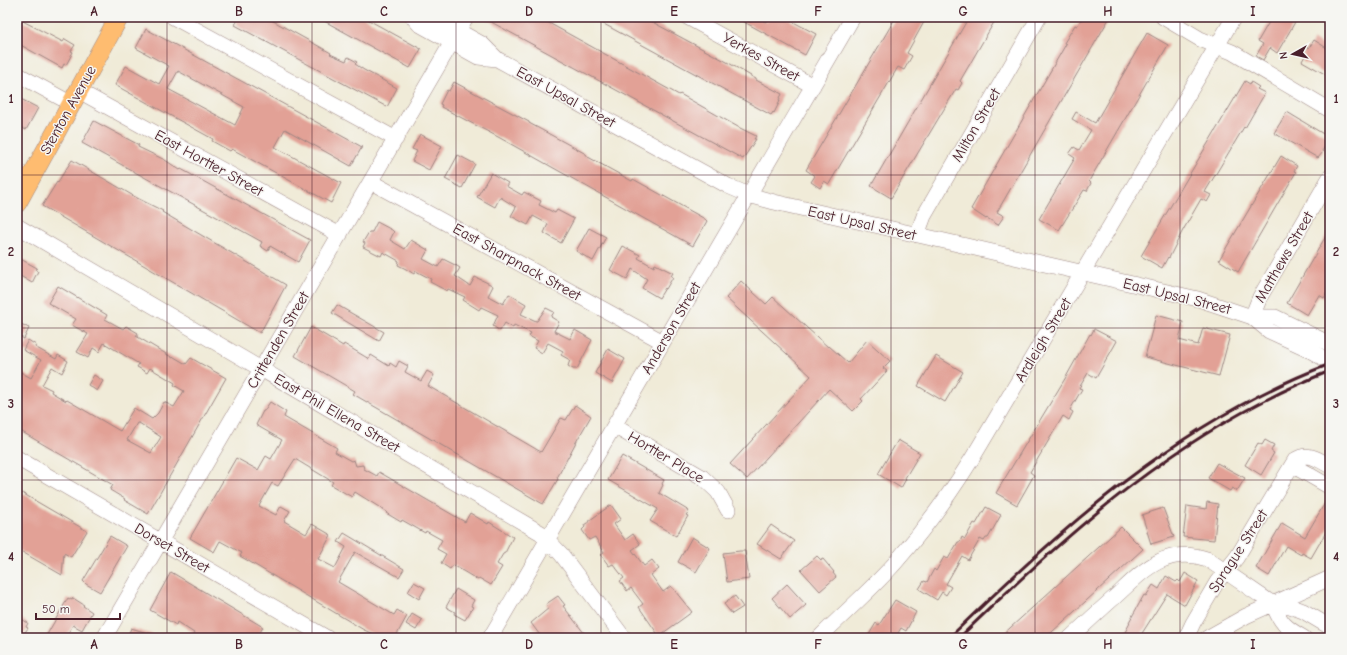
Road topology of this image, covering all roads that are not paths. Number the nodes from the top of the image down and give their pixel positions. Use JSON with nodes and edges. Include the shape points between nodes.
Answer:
{"nodes":[{"id":1,"x":119,"y":17,"type":"edge"},
{"id":2,"x":173,"y":17,"type":"edge"},
{"id":3,"x":414,"y":17,"type":"edge"},
{"id":4,"x":432,"y":17,"type":"edge"},
{"id":5,"x":466,"y":17,"type":"edge"},
{"id":6,"x":687,"y":17,"type":"edge"},
{"id":7,"x":853,"y":17,"type":"edge"},
{"id":8,"x":1039,"y":17,"type":"edge"},
{"id":9,"x":1163,"y":17,"type":"edge"},
{"id":10,"x":1234,"y":17,"type":"edge"},
{"id":11,"x":455,"y":37,"type":"junction"},
{"id":12,"x":1217,"y":46,"type":"junction"},
{"id":13,"x":17,"y":74,"type":"edge"},
{"id":14,"x":813,"y":86,"type":"junction"},
{"id":15,"x":75,"y":97,"type":"junction"},
{"id":16,"x":1330,"y":110,"type":"edge"},
{"id":17,"x":396,"y":139,"type":"junction"},
{"id":18,"x":1330,"y":177,"type":"edge"},
{"id":19,"x":371,"y":182,"type":"junction"},
{"id":20,"x":749,"y":195,"type":"junction"},
{"id":21,"x":17,"y":203,"type":"edge"},
{"id":22,"x":17,"y":226,"type":"edge"},
{"id":23,"x":340,"y":235,"type":"junction"},
{"id":24,"x":918,"y":236,"type":"junction"},
{"id":25,"x":1083,"y":273,"type":"junction"},
{"id":26,"x":1252,"y":317,"type":"junction"},
{"id":27,"x":663,"y":342,"type":"junction"},
{"id":28,"x":1330,"y":344,"type":"edge"},
{"id":29,"x":1330,"y":362,"type":"edge"},
{"id":30,"x":261,"y":369,"type":"junction"},
{"id":31,"x":614,"y":426,"type":"junction"},
{"id":32,"x":17,"y":458,"type":"edge"},
{"id":33,"x":1292,"y":464,"type":"junction"},
{"id":34,"x":1330,"y":466,"type":"edge"},
{"id":35,"x":1330,"y":486,"type":"edge"},
{"id":36,"x":728,"y":510,"type":"dead end"},
{"id":37,"x":548,"y":539,"type":"junction"},
{"id":38,"x":161,"y":541,"type":"junction"},
{"id":39,"x":1226,"y":571,"type":"junction"},
{"id":40,"x":1330,"y":578,"type":"edge"},
{"id":41,"x":1273,"y":604,"type":"junction"},
{"id":42,"x":1330,"y":627,"type":"edge"},
{"id":43,"x":104,"y":638,"type":"edge"},
{"id":44,"x":327,"y":638,"type":"edge"},
{"id":45,"x":490,"y":638,"type":"edge"},
{"id":46,"x":624,"y":638,"type":"edge"},
{"id":47,"x":819,"y":638,"type":"edge"},
{"id":48,"x":1070,"y":638,"type":"edge"},
{"id":49,"x":1186,"y":638,"type":"edge"},
{"id":50,"x":1207,"y":638,"type":"edge"},
{"id":51,"x":1304,"y":638,"type":"edge"}],
"edges":[{"from":1,"to":15,"type":"main road","name":"Stenton Avenue"},
{"from":2,"to":17,"type":"street"},
{"from":3,"to":11,"type":"street","name":"East Upsal Street","via":[[419,24]]},
{"from":4,"to":11,"type":"street","name":"East Upsal Street"},
{"from":5,"to":11,"type":"street","name":"Crittenden Street"},
{"from":6,"to":14,"type":"street","name":"Yerkes Street"},
{"from":7,"to":14,"type":"street","name":"Anderson Street"},
{"from":8,"to":24,"type":"street","name":"Milton Street","via":[[924,216]]},
{"from":9,"to":12,"type":"street"},
{"from":10,"to":12,"type":"street","name":"Ardleigh Street"},
{"from":11,"to":17,"type":"street","name":"Crittenden Street"},
{"from":11,"to":20,"type":"street","name":"East Upsal Street","via":[[482,44],[498,59]]},
{"from":12,"to":16,"type":"street","via":[[1232,52]]},
{"from":12,"to":25,"type":"street","name":"Ardleigh Street"},
{"from":13,"to":15,"type":"street","name":"East Hortter Street"},
{"from":14,"to":20,"type":"street","name":"Anderson Street"},
{"from":15,"to":21,"type":"main road","name":"Stenton Avenue"},
{"from":15,"to":23,"type":"street","name":"East Hortter Street"},
{"from":17,"to":19,"type":"street","name":"Crittenden Street"},
{"from":18,"to":26,"type":"street","name":"Matthews Street","via":[[1260,297]]},
{"from":19,"to":23,"type":"street","name":"Crittenden Street"},
{"from":19,"to":27,"type":"street","name":"East Sharpnack Street"},
{"from":20,"to":24,"type":"street","name":"East Upsal Street"},
{"from":20,"to":27,"type":"street","name":"Anderson Street"},
{"from":22,"to":30,"type":"street","name":"East Phil Ellena Street"},
{"from":23,"to":30,"type":"street","name":"Crittenden Street"},
{"from":24,"to":25,"type":"street","name":"East Upsal Street"},
{"from":25,"to":26,"type":"street","name":"East Upsal Street","via":[[1198,299]]},
{"from":25,"to":47,"type":"street","name":"Ardleigh Street","via":[[976,453],[945,500],[892,567]]},
{"from":26,"to":28,"type":"street","name":"East Upsal Street","via":[[1274,317]]},
{"from":26,"to":29,"type":"street","name":"East Upsal Street","via":[[1269,331]]},
{"from":27,"to":31,"type":"street","name":"Anderson Street"},
{"from":30,"to":37,"type":"street","name":"East Phil Ellena Street","via":[[534,528]]},
{"from":30,"to":38,"type":"street","name":"Crittenden Street"},
{"from":31,"to":36,"type":"street","name":"Hortter Place","via":[[702,477],[718,492]]},
{"from":31,"to":37,"type":"street","name":"Anderson Street"},
{"from":32,"to":38,"type":"street","name":"Dorset Street"},
{"from":33,"to":34,"type":"street","via":[[1304,456]]},
{"from":33,"to":35,"type":"street"},
{"from":33,"to":39,"type":"street","name":"Sprague Street","via":[[1237,557]]},
{"from":37,"to":45,"type":"street","name":"Anderson Street"},
{"from":37,"to":46,"type":"street","name":"East Phil Ellena Street"},
{"from":38,"to":43,"type":"street","name":"Crittenden Street"},
{"from":38,"to":44,"type":"street","name":"Dorset Street"},
{"from":39,"to":41,"type":"street"},
{"from":39,"to":48,"type":"street","via":[[1198,556],[1180,554],[1163,559],[1146,568]]},
{"from":39,"to":49,"type":"street","name":"Sprague Street","via":[[1192,623]]},
{"from":40,"to":41,"type":"street"},
{"from":41,"to":42,"type":"street","via":[[1303,611]]},
{"from":41,"to":50,"type":"street"},
{"from":41,"to":51,"type":"street","via":[[1281,623]]}]}
